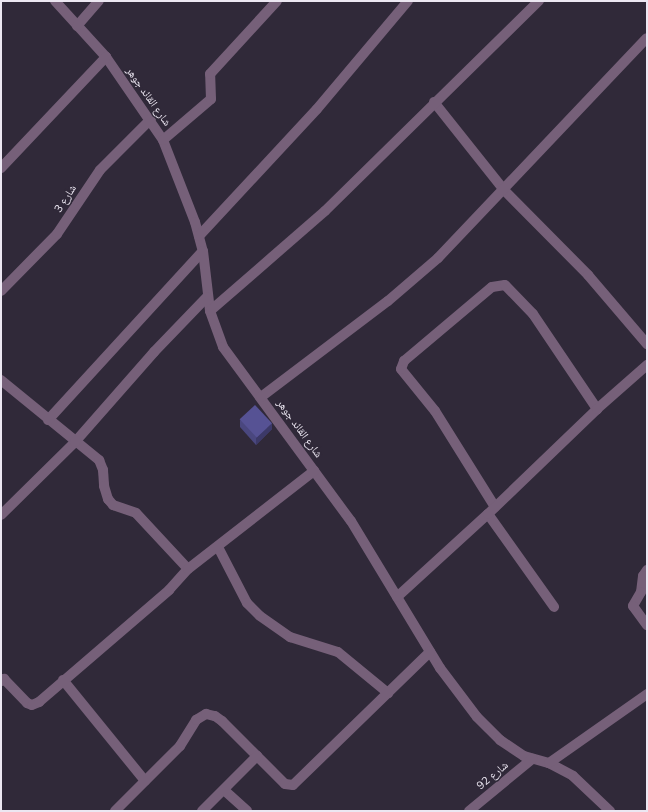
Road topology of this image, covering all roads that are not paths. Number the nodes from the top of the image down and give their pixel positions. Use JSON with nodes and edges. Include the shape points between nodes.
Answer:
{"nodes":[{"id":1,"x":55,"y":1,"type":"edge"},
{"id":2,"x":99,"y":1,"type":"edge"},
{"id":3,"x":277,"y":1,"type":"edge"},
{"id":4,"x":408,"y":1,"type":"edge"},
{"id":5,"x":539,"y":1,"type":"edge"},
{"id":6,"x":77,"y":26,"type":"junction"},
{"id":7,"x":647,"y":38,"type":"edge"},
{"id":8,"x":106,"y":58,"type":"junction"},
{"id":9,"x":434,"y":102,"type":"junction"},
{"id":10,"x":151,"y":119,"type":"junction"},
{"id":11,"x":163,"y":140,"type":"junction"},
{"id":12,"x":1,"y":168,"type":"edge"},
{"id":13,"x":504,"y":190,"type":"junction"},
{"id":14,"x":199,"y":236,"type":"junction"},
{"id":15,"x":203,"y":251,"type":"junction"},
{"id":16,"x":1,"y":291,"type":"edge"},
{"id":17,"x":207,"y":297,"type":"junction"},
{"id":18,"x":210,"y":311,"type":"junction"},
{"id":19,"x":647,"y":344,"type":"edge"},
{"id":20,"x":647,"y":365,"type":"edge"},
{"id":21,"x":1,"y":380,"type":"edge"},
{"id":22,"x":261,"y":396,"type":"junction"},
{"id":23,"x":597,"y":409,"type":"junction"},
{"id":24,"x":48,"y":420,"type":"junction"},
{"id":25,"x":75,"y":442,"type":"junction"},
{"id":26,"x":314,"y":471,"type":"junction"},
{"id":27,"x":491,"y":511,"type":"junction"},
{"id":28,"x":1,"y":514,"type":"edge"},
{"id":29,"x":218,"y":547,"type":"junction"},
{"id":30,"x":188,"y":569,"type":"junction"},
{"id":31,"x":647,"y":570,"type":"edge"},
{"id":32,"x":397,"y":597,"type":"junction"},
{"id":33,"x":554,"y":607,"type":"dead end"},
{"id":34,"x":647,"y":625,"type":"edge"},
{"id":35,"x":430,"y":652,"type":"junction"},
{"id":36,"x":2,"y":679,"type":"edge"},
{"id":37,"x":63,"y":680,"type":"junction"},
{"id":38,"x":388,"y":693,"type":"junction"},
{"id":39,"x":647,"y":694,"type":"edge"},
{"id":40,"x":257,"y":756,"type":"junction"},
{"id":41,"x":532,"y":759,"type":"junction"},
{"id":42,"x":549,"y":763,"type":"junction"},
{"id":43,"x":145,"y":780,"type":"junction"},
{"id":44,"x":224,"y":790,"type":"junction"},
{"id":45,"x":115,"y":811,"type":"edge"},
{"id":46,"x":202,"y":811,"type":"edge"},
{"id":47,"x":247,"y":811,"type":"edge"},
{"id":48,"x":469,"y":811,"type":"edge"},
{"id":49,"x":610,"y":811,"type":"edge"}],
"edges":[{"from":1,"to":6,"type":"street","name":"شارع القائد جوهر"},
{"from":2,"to":6,"type":"street"},
{"from":3,"to":11,"type":"street","via":[[210,74],[211,99]]},
{"from":4,"to":14,"type":"street","via":[[317,109]]},
{"from":5,"to":9,"type":"street"},
{"from":6,"to":8,"type":"street","name":"شارع القائد جوهر"},
{"from":7,"to":13,"type":"street"},
{"from":8,"to":10,"type":"street","name":"شارع القائد جوهر"},
{"from":8,"to":12,"type":"street"},
{"from":9,"to":13,"type":"street"},
{"from":9,"to":18,"type":"street","via":[[325,211]]},
{"from":10,"to":11,"type":"street","name":"شارع القائد جوهر"},
{"from":10,"to":16,"type":"street","name":"شارع 3","via":[[100,170],[57,234]]},
{"from":11,"to":14,"type":"street","name":"شارع القائد جوهر","via":[[186,194]]},
{"from":13,"to":19,"type":"street","via":[[588,275]]},
{"from":13,"to":22,"type":"street","via":[[438,258],[388,301]]},
{"from":14,"to":15,"type":"street","name":"شارع القائد جوهر"},
{"from":15,"to":17,"type":"street","name":"شارع القائد جوهر"},
{"from":15,"to":24,"type":"street"},
{"from":17,"to":18,"type":"street","name":"شارع القائد جوهر"},
{"from":17,"to":25,"type":"street"},
{"from":18,"to":22,"type":"street","name":"شارع القائد جوهر","via":[[223,347]]},
{"from":20,"to":23,"type":"street"},
{"from":21,"to":24,"type":"street"},
{"from":22,"to":26,"type":"street","name":"شارع القائد جوهر"},
{"from":23,"to":27,"type":"street"},
{"from":23,"to":27,"type":"street","via":[[533,314],[505,285],[492,287],[404,361],[401,369],[435,411]]},
{"from":24,"to":25,"type":"street"},
{"from":25,"to":28,"type":"street"},
{"from":25,"to":30,"type":"street","via":[[102,466],[108,499],[113,505],[136,512]]},
{"from":26,"to":29,"type":"street"},
{"from":26,"to":32,"type":"street","name":"شارع القائد جوهر","via":[[351,521]]},
{"from":27,"to":32,"type":"street"},
{"from":27,"to":33,"type":"street"},
{"from":29,"to":30,"type":"street"},
{"from":29,"to":38,"type":"street","via":[[247,603],[260,616],[290,637],[338,652]]},
{"from":30,"to":37,"type":"street","via":[[169,590]]},
{"from":31,"to":34,"type":"street","via":[[643,576],[641,592],[634,603],[636,611]]},
{"from":32,"to":35,"type":"street","name":"شارع القائد جوهر"},
{"from":35,"to":38,"type":"street"},
{"from":35,"to":41,"type":"street","name":"شارع القائد جوهر","via":[[477,717],[511,749]]},
{"from":36,"to":37,"type":"street","via":[[32,705]]},
{"from":37,"to":43,"type":"street"},
{"from":38,"to":40,"type":"street","via":[[293,785],[285,784]]},
{"from":39,"to":42,"type":"street"},
{"from":40,"to":43,"type":"street","via":[[222,721],[206,714],[196,720],[180,746]]},
{"from":40,"to":44,"type":"street"},
{"from":41,"to":42,"type":"street","name":"شارع القائد جوهر"},
{"from":41,"to":48,"type":"street","name":"شارع 92"},
{"from":42,"to":49,"type":"street","name":"شارع القائد جوهر","via":[[573,776]]},
{"from":43,"to":45,"type":"street"},
{"from":44,"to":46,"type":"street"},
{"from":44,"to":47,"type":"street"}]}
